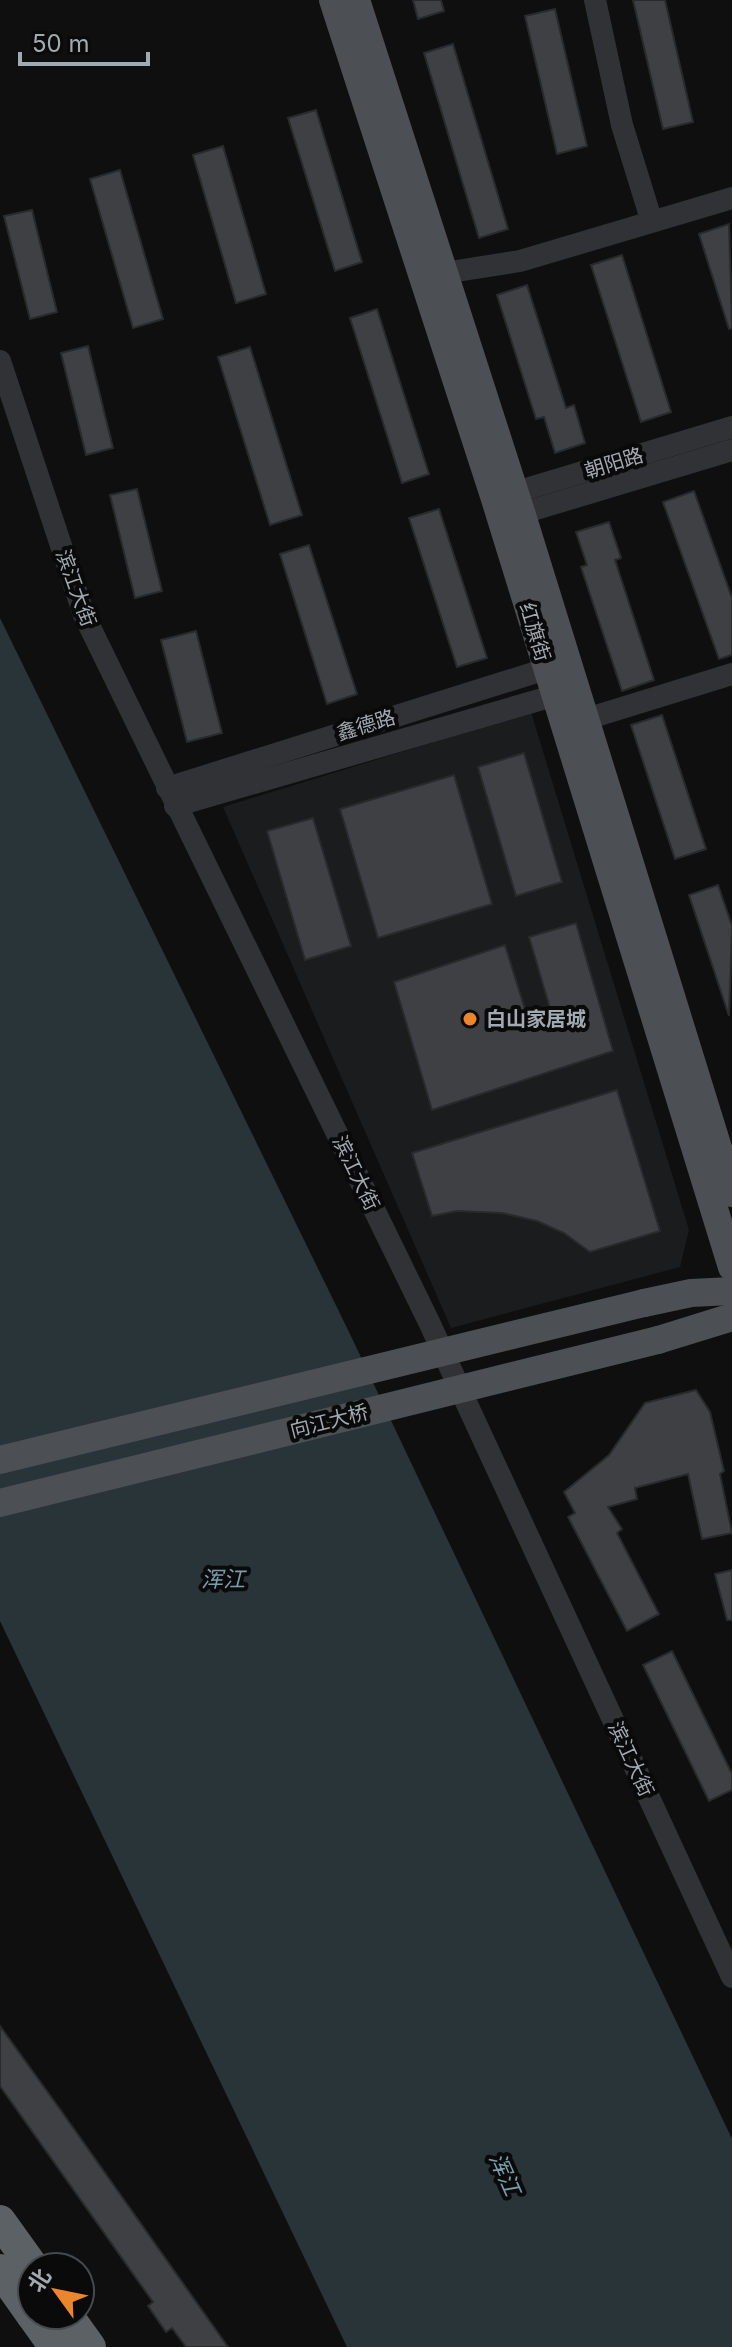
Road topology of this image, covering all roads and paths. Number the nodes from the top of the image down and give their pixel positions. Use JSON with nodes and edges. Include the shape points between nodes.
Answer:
{"nodes":[{"id":1,"x":333,"y":0,"type":"edge"},
{"id":2,"x":356,"y":0,"type":"edge"},
{"id":3,"x":595,"y":0,"type":"edge"},
{"id":4,"x":732,"y":198,"type":"edge"},
{"id":5,"x":651,"y":219,"type":"junction"},
{"id":6,"x":444,"y":273,"type":"junction"},
{"id":7,"x":0,"y":361,"type":"edge"},
{"id":8,"x":732,"y":427,"type":"edge"},
{"id":9,"x":732,"y":450,"type":"edge"},
{"id":10,"x":508,"y":506,"type":"junction"},
{"id":11,"x":732,"y":674,"type":"edge"},
{"id":12,"x":560,"y":679,"type":"junction"},
{"id":13,"x":583,"y":720,"type":"junction"},
{"id":14,"x":171,"y":797,"type":"junction"},
{"id":15,"x":732,"y":1193,"type":"edge"},
{"id":16,"x":732,"y":1267,"type":"edge"},
{"id":17,"x":732,"y":1291,"type":"edge"},
{"id":18,"x":732,"y":1317,"type":"edge"},
{"id":19,"x":0,"y":1460,"type":"edge"},
{"id":20,"x":0,"y":1503,"type":"edge"},
{"id":21,"x":732,"y":1977,"type":"edge"},
{"id":22,"x":0,"y":2221,"type":"edge"},
{"id":23,"x":22,"y":2251,"type":"edge"},
{"id":24,"x":0,"y":2270,"type":"edge"},
{"id":25,"x":16,"y":2292,"type":"edge"}],
"edges":[{"from":1,"to":10,"type":"main road"},
{"from":2,"to":6,"type":"main road"},
{"from":3,"to":5,"type":"street","via":[[622,125]]},
{"from":4,"to":5,"type":"street"},
{"from":5,"to":6,"type":"street","via":[[520,261]]},
{"from":6,"to":10,"type":"main road"},
{"from":7,"to":14,"type":"street","name":"滨江大街","via":[[84,615]]},
{"from":8,"to":10,"type":"street","name":"朝阳路"},
{"from":9,"to":10,"type":"street","name":"朝阳路"},
{"from":10,"to":12,"type":"main road"},
{"from":11,"to":13,"type":"street"},
{"from":12,"to":13,"type":"main road"},
{"from":12,"to":14,"type":"street","name":"鑫德路"},
{"from":12,"to":16,"type":"main road"},
{"from":13,"to":15,"type":"main road"},
{"from":14,"to":21,"type":"street","name":"滨江大街","via":[[429,1322]]},
{"from":17,"to":19,"type":"main road","name":"向江大桥","bridge":true,"via":[[644,1303]]},
{"from":18,"to":20,"type":"main road","name":"向江大桥","bridge":true,"via":[[658,1340]]},
{"from":22,"to":23,"type":"highway"},
{"from":24,"to":25,"type":"highway"}]}
